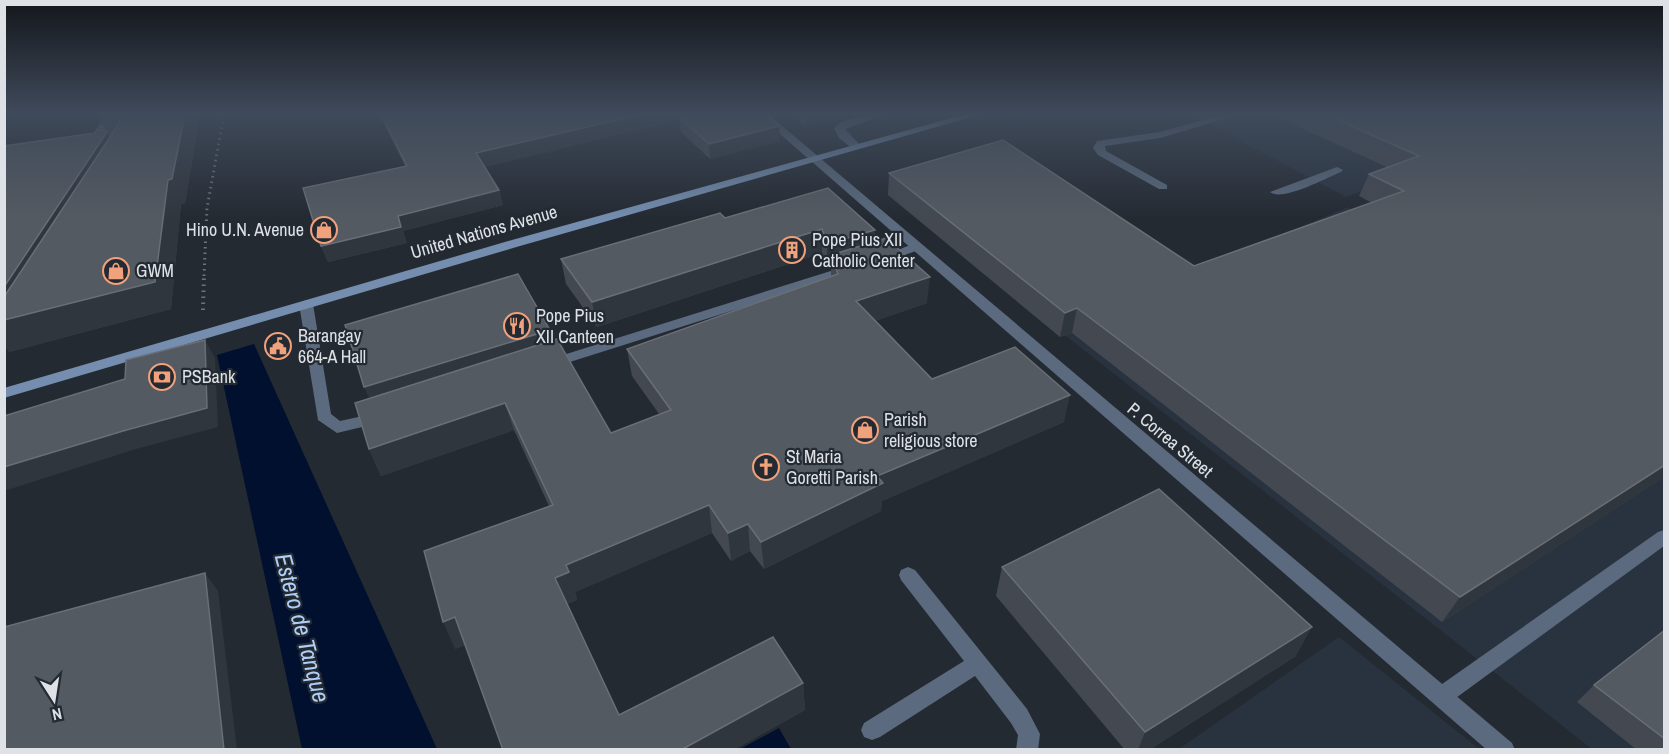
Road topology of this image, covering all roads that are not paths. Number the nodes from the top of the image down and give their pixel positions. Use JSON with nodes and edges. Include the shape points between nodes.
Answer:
{"nodes":[{"id":1,"x":801,"y":149,"type":"edge"},
{"id":2,"x":849,"y":149,"type":"edge"},
{"id":3,"x":1099,"y":149,"type":"edge"},
{"id":4,"x":813,"y":160,"type":"junction"},
{"id":5,"x":1337,"y":170,"type":"dead end"},
{"id":6,"x":1163,"y":187,"type":"dead end"},
{"id":7,"x":1276,"y":192,"type":"dead end"},
{"id":8,"x":915,"y":247,"type":"junction"},
{"id":9,"x":306,"y":304,"type":"junction"},
{"id":10,"x":540,"y":366,"type":"edge"},
{"id":11,"x":4,"y":393,"type":"edge"},
{"id":12,"x":391,"y":413,"type":"edge"},
{"id":13,"x":1665,"y":537,"type":"edge"},
{"id":14,"x":908,"y":575,"type":"dead end"},
{"id":15,"x":977,"y":664,"type":"junction"},
{"id":16,"x":1442,"y":696,"type":"junction"},
{"id":17,"x":872,"y":730,"type":"dead end"},
{"id":18,"x":1027,"y":750,"type":"edge"},
{"id":19,"x":1504,"y":750,"type":"edge"}],
"edges":[{"from":1,"to":4,"type":"street","name":"P. Correa Street"},
{"from":2,"to":4,"type":"main road","name":"United Nations Avenue"},
{"from":3,"to":6,"type":"street"},
{"from":4,"to":8,"type":"street","name":"P. Correa Street"},
{"from":4,"to":9,"type":"main road","name":"United Nations Avenue"},
{"from":5,"to":7,"type":"street"},
{"from":8,"to":10,"type":"street"},
{"from":8,"to":16,"type":"street","name":"P. Correa Street"},
{"from":9,"to":11,"type":"main road","name":"United Nations Avenue"},
{"from":9,"to":12,"type":"street","via":[[324,416],[337,427]]},
{"from":13,"to":16,"type":"street"},
{"from":14,"to":15,"type":"street"},
{"from":15,"to":17,"type":"street"},
{"from":15,"to":18,"type":"street","via":[[1019,716],[1029,734]]},
{"from":16,"to":19,"type":"street","name":"P. Correa Street"}]}
